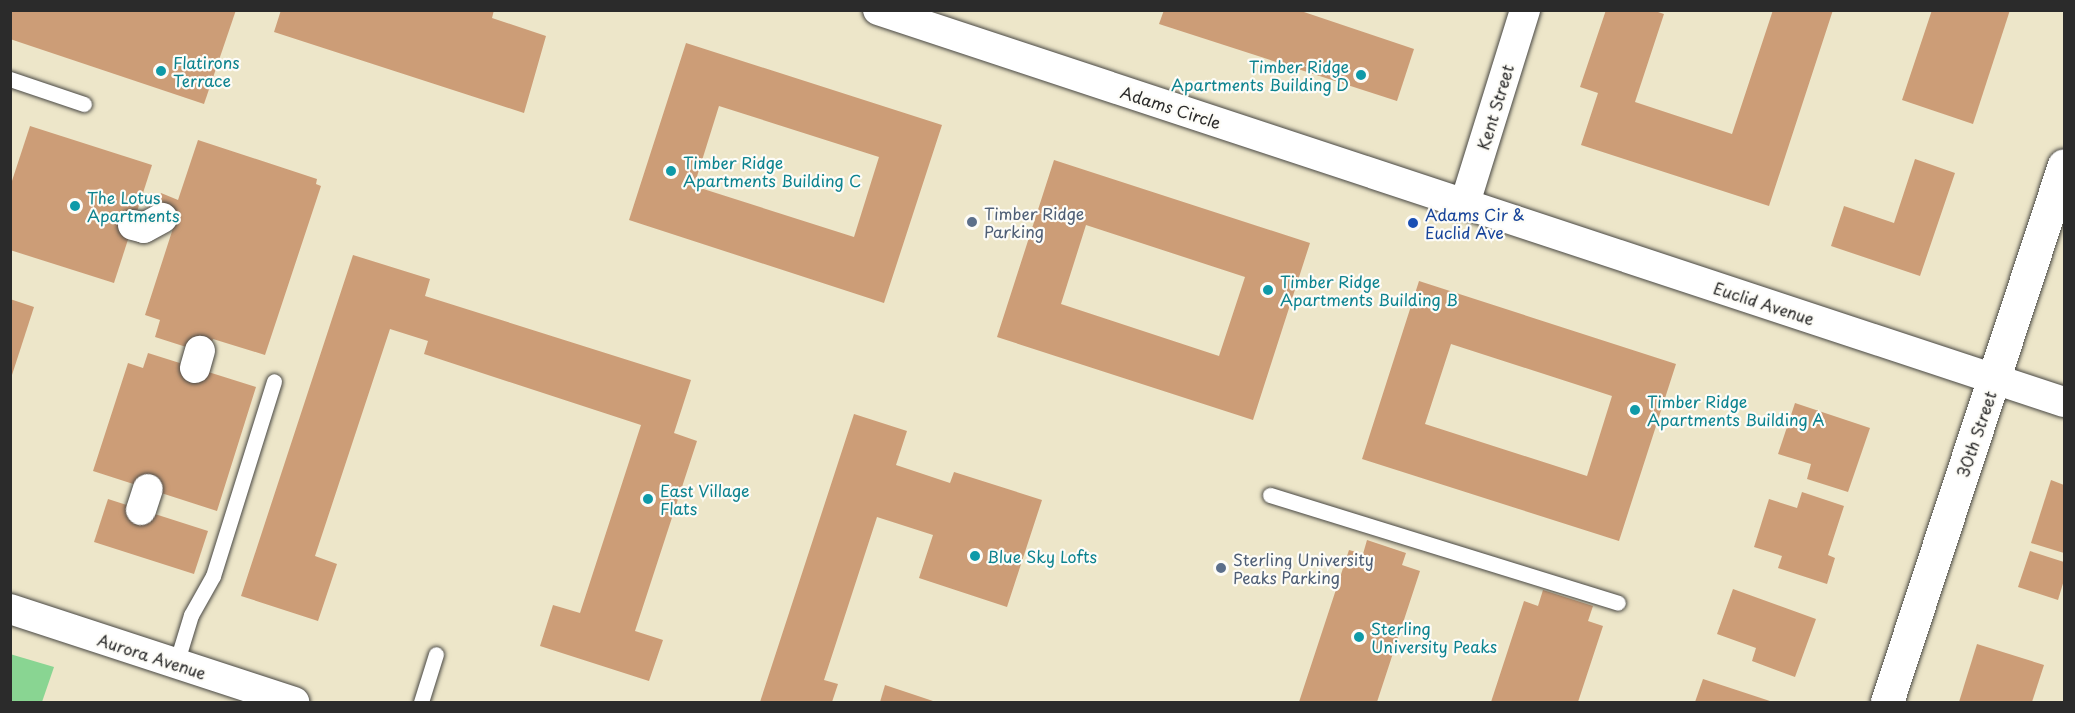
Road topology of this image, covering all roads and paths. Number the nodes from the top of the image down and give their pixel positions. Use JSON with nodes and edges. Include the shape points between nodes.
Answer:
{"nodes":[{"id":1,"x":878,"y":10,"type":"edge"},
{"id":2,"x":1525,"y":10,"type":"edge"},
{"id":3,"x":11,"y":79,"type":"edge"},
{"id":4,"x":84,"y":104,"type":"dead end"},
{"id":5,"x":2064,"y":165,"type":"edge"},
{"id":6,"x":1465,"y":203,"type":"junction"},
{"id":7,"x":162,"y":218,"type":"dead end"},
{"id":8,"x":133,"y":225,"type":"dead end"},
{"id":9,"x":1994,"y":379,"type":"junction"},
{"id":10,"x":274,"y":381,"type":"dead end"},
{"id":11,"x":2064,"y":402,"type":"edge"},
{"id":12,"x":1270,"y":495,"type":"dead end"},
{"id":13,"x":1618,"y":603,"type":"dead end"},
{"id":14,"x":10,"y":609,"type":"edge"},
{"id":15,"x":436,"y":654,"type":"dead end"},
{"id":16,"x":176,"y":664,"type":"junction"},
{"id":17,"x":249,"y":695,"type":"edge"},
{"id":18,"x":294,"y":702,"type":"edge"},
{"id":19,"x":420,"y":702,"type":"edge"},
{"id":20,"x":1887,"y":702,"type":"edge"}],
"edges":[{"from":1,"to":6,"type":"street","name":"Adams Circle"},
{"from":2,"to":6,"type":"street","name":"Kent Street"},
{"from":3,"to":4,"type":"lane"},
{"from":5,"to":9,"type":"main road","name":"30th Street"},
{"from":6,"to":9,"type":"street","name":"Euclid Avenue"},
{"from":7,"to":8,"type":"street","via":[[144,228]]},
{"from":9,"to":11,"type":"street","name":"Euclid Avenue"},
{"from":9,"to":20,"type":"main road","name":"30th Street"},
{"from":10,"to":16,"type":"lane","via":[[213,576],[191,615]]},
{"from":12,"to":13,"type":"lane"},
{"from":14,"to":16,"type":"street","name":"Aurora Avenue"},
{"from":15,"to":19,"type":"lane"},
{"from":16,"to":17,"type":"street","name":"Aurora Avenue"},
{"from":17,"to":18,"type":"street","name":"Aurora Avenue"}]}
